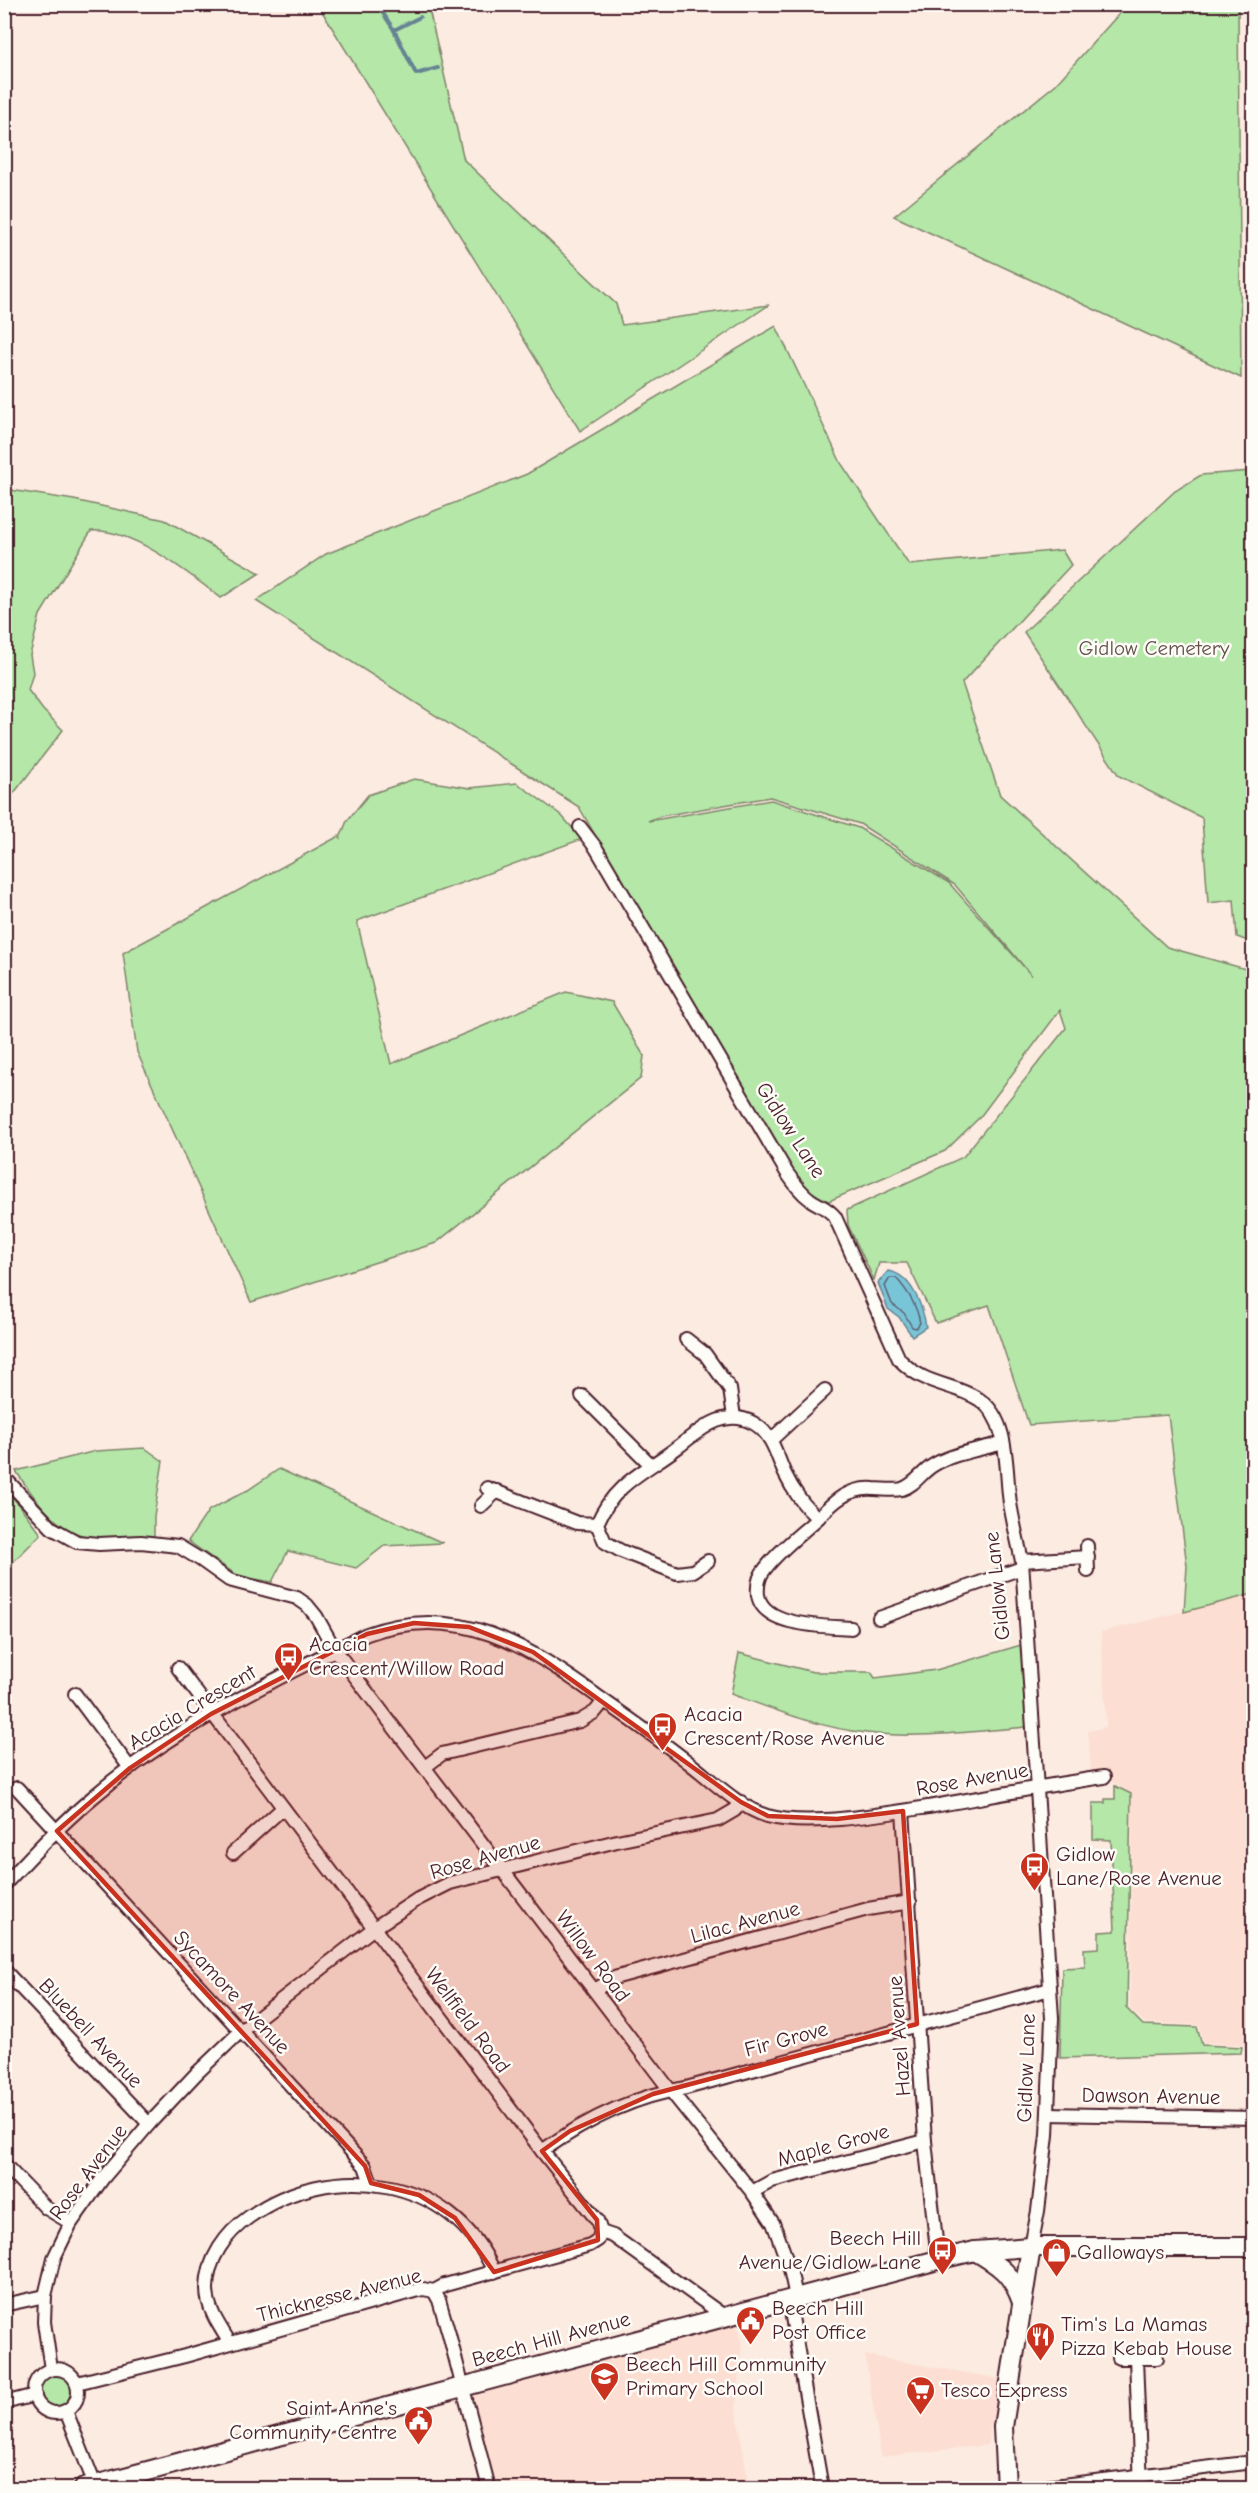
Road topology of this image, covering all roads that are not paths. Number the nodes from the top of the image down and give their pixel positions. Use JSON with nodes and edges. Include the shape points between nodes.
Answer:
{"nodes":[{"id":1,"x":580,"y":826,"type":"dead end"},
{"id":2,"x":686,"y":1339,"type":"dead end"},
{"id":3,"x":825,"y":1390,"type":"dead end"},
{"id":4,"x":582,"y":1396,"type":"dead end"},
{"id":5,"x":734,"y":1417,"type":"junction"},
{"id":6,"x":771,"y":1440,"type":"junction"},
{"id":7,"x":1003,"y":1443,"type":"junction"},
{"id":8,"x":651,"y":1465,"type":"junction"},
{"id":9,"x":4,"y":1477,"type":"edge"},
{"id":10,"x":481,"y":1506,"type":"dead end"},
{"id":11,"x":818,"y":1518,"type":"junction"},
{"id":12,"x":597,"y":1524,"type":"junction"},
{"id":13,"x":708,"y":1561,"type":"dead end"},
{"id":14,"x":1022,"y":1565,"type":"junction"},
{"id":15,"x":1088,"y":1571,"type":"dead end"},
{"id":16,"x":879,"y":1618,"type":"dead end"},
{"id":17,"x":851,"y":1628,"type":"dead end"},
{"id":18,"x":335,"y":1650,"type":"junction"},
{"id":19,"x":178,"y":1668,"type":"dead end"},
{"id":20,"x":75,"y":1694,"type":"dead end"},
{"id":21,"x":604,"y":1701,"type":"junction"},
{"id":22,"x":211,"y":1714,"type":"junction"},
{"id":23,"x":425,"y":1767,"type":"junction"},
{"id":24,"x":130,"y":1768,"type":"junction"},
{"id":25,"x":1104,"y":1776,"type":"dead end"},
{"id":26,"x":1036,"y":1787,"type":"junction"},
{"id":27,"x":17,"y":1788,"type":"dead end"},
{"id":28,"x":741,"y":1802,"type":"junction"},
{"id":29,"x":283,"y":1808,"type":"junction"},
{"id":30,"x":903,"y":1811,"type":"junction"},
{"id":31,"x":57,"y":1832,"type":"junction"},
{"id":32,"x":233,"y":1853,"type":"dead end"},
{"id":33,"x":502,"y":1870,"type":"junction"},
{"id":34,"x":4,"y":1885,"type":"edge"},
{"id":35,"x":910,"y":1902,"type":"junction"},
{"id":36,"x":374,"y":1928,"type":"junction"},
{"id":37,"x":4,"y":1970,"type":"edge"},
{"id":38,"x":1050,"y":1989,"type":"junction"},
{"id":39,"x":595,"y":1990,"type":"junction"},
{"id":40,"x":917,"y":2024,"type":"junction"},
{"id":41,"x":241,"y":2031,"type":"junction"},
{"id":42,"x":670,"y":2090,"type":"junction"},
{"id":43,"x":1048,"y":2114,"type":"junction"},
{"id":44,"x":1254,"y":2118,"type":"edge"},
{"id":45,"x":149,"y":2124,"type":"junction"},
{"id":46,"x":925,"y":2141,"type":"junction"},
{"id":47,"x":542,"y":2151,"type":"junction"},
{"id":48,"x":4,"y":2164,"type":"edge"},
{"id":49,"x":371,"y":2183,"type":"junction"},
{"id":50,"x":752,"y":2193,"type":"junction"},
{"id":51,"x":70,"y":2223,"type":"junction"},
{"id":52,"x":601,"y":2232,"type":"junction"},
{"id":53,"x":1031,"y":2247,"type":"junction"},
{"id":54,"x":1254,"y":2247,"type":"edge"},
{"id":55,"x":975,"y":2251,"type":"junction"},
{"id":56,"x":938,"y":2259,"type":"junction"},
{"id":57,"x":494,"y":2271,"type":"junction"},
{"id":58,"x":434,"y":2291,"type":"junction"},
{"id":59,"x":45,"y":2296,"type":"junction"},
{"id":60,"x":792,"y":2298,"type":"junction"},
{"id":61,"x":1022,"y":2302,"type":"junction"},
{"id":62,"x":4,"y":2305,"type":"edge"},
{"id":63,"x":724,"y":2316,"type":"junction"},
{"id":64,"x":230,"y":2343,"type":"junction"},
{"id":65,"x":1119,"y":2358,"type":"dead end"},
{"id":66,"x":1136,"y":2358,"type":"junction"},
{"id":67,"x":1156,"y":2358,"type":"dead end"},
{"id":68,"x":51,"y":2369,"type":"junction"},
{"id":69,"x":77,"y":2383,"type":"junction"},
{"id":70,"x":462,"y":2386,"type":"junction"},
{"id":71,"x":35,"y":2395,"type":"junction"},
{"id":72,"x":4,"y":2403,"type":"edge"},
{"id":73,"x":66,"y":2411,"type":"junction"},
{"id":74,"x":1254,"y":2462,"type":"edge"},
{"id":75,"x":1141,"y":2482,"type":"edge"},
{"id":76,"x":100,"y":2486,"type":"edge"},
{"id":77,"x":489,"y":2488,"type":"edge"},
{"id":78,"x":822,"y":2488,"type":"edge"},
{"id":79,"x":1006,"y":2488,"type":"edge"},
{"id":80,"x":1037,"y":2488,"type":"edge"}],
"edges":[{"from":1,"to":7,"type":"street","name":"Gidlow Lane","via":[[787,1173],[810,1199],[830,1209],[835,1217],[899,1359],[921,1378],[986,1406],[995,1416]]},
{"from":2,"to":5,"type":"street","via":[[705,1353],[730,1389]]},
{"from":3,"to":6,"type":"street"},
{"from":4,"to":8,"type":"street"},
{"from":5,"to":6,"type":"street","via":[[755,1424]]},
{"from":5,"to":8,"type":"street","via":[[713,1422]]},
{"from":6,"to":11,"type":"street","via":[[786,1476]]},
{"from":7,"to":11,"type":"street","via":[[942,1461],[902,1489],[852,1491],[834,1501]]},
{"from":7,"to":14,"type":"street","name":"Gidlow Lane"},
{"from":8,"to":12,"type":"street","via":[[610,1499]]},
{"from":9,"to":18,"type":"street","name":"Willow Road","via":[[52,1528],[77,1542],[178,1546],[229,1580],[297,1598],[316,1616]]},
{"from":10,"to":12,"type":"street","via":[[492,1490],[577,1523]]},
{"from":11,"to":17,"type":"street","via":[[765,1569],[757,1583],[759,1598],[765,1611],[781,1618]]},
{"from":12,"to":13,"type":"street","via":[[605,1542],[677,1573],[693,1571]]},
{"from":14,"to":15,"type":"street","via":[[1088,1552]]},
{"from":14,"to":16,"type":"street"},
{"from":14,"to":26,"type":"street","name":"Gidlow Lane"},
{"from":18,"to":21,"type":"street","name":"Acacia Crescent","via":[[397,1625],[432,1622],[469,1626],[533,1652]]},
{"from":18,"to":22,"type":"street","name":"Acacia Crescent"},
{"from":18,"to":23,"type":"street","name":"Willow Road"},
{"from":19,"to":22,"type":"street","name":"Wellfield Road"},
{"from":20,"to":24,"type":"street"},
{"from":21,"to":23,"type":"street","via":[[580,1721],[442,1754]]},
{"from":21,"to":28,"type":"street","name":"Acacia Crescent"},
{"from":22,"to":24,"type":"street","name":"Acacia Crescent"},
{"from":22,"to":29,"type":"street","name":"Wellfield Road"},
{"from":23,"to":33,"type":"street","name":"Willow Road"},
{"from":24,"to":31,"type":"street","name":"Acacia Crescent"},
{"from":25,"to":26,"type":"street","name":"Rose Avenue"},
{"from":26,"to":30,"type":"street","name":"Rose Avenue"},
{"from":26,"to":38,"type":"street","name":"Gidlow Lane"},
{"from":27,"to":31,"type":"street","name":"Sycamore Avenue"},
{"from":28,"to":30,"type":"street","name":"Rose Avenue","via":[[768,1816],[785,1818],[837,1819]]},
{"from":28,"to":33,"type":"street","name":"Rose Avenue","via":[[718,1820]]},
{"from":29,"to":32,"type":"street"},
{"from":29,"to":36,"type":"street","name":"Wellfield Road"},
{"from":30,"to":35,"type":"street","name":"Hazel Avenue"},
{"from":31,"to":34,"type":"street","name":"Acacia Crescent"},
{"from":31,"to":41,"type":"street","name":"Sycamore Avenue"},
{"from":33,"to":36,"type":"street","name":"Rose Avenue","via":[[450,1883]]},
{"from":33,"to":39,"type":"street","name":"Willow Road"},
{"from":35,"to":39,"type":"street","name":"Lilac Avenue","via":[[868,1909],[614,1978]]},
{"from":35,"to":40,"type":"street","name":"Hazel Avenue"},
{"from":36,"to":41,"type":"street","name":"Rose Avenue"},
{"from":36,"to":47,"type":"street","name":"Wellfield Road"},
{"from":37,"to":45,"type":"street","name":"Bluebell Avenue"},
{"from":38,"to":40,"type":"street","name":"Fir Grove"},
{"from":38,"to":43,"type":"street","name":"Gidlow Lane"},
{"from":39,"to":42,"type":"street","name":"Willow Road"},
{"from":40,"to":42,"type":"street","name":"Fir Grove"},
{"from":40,"to":46,"type":"street","name":"Hazel Avenue"},
{"from":41,"to":45,"type":"street","name":"Rose Avenue"},
{"from":41,"to":49,"type":"street","name":"Sycamore Avenue","via":[[365,2166]]},
{"from":42,"to":47,"type":"street","name":"Fir Grove","via":[[606,2112]]},
{"from":42,"to":50,"type":"street","name":"Willow Road"},
{"from":43,"to":44,"type":"street","name":"Dawson Avenue"},
{"from":43,"to":53,"type":"street","name":"Gidlow Lane"},
{"from":45,"to":51,"type":"street","name":"Rose Avenue"},
{"from":46,"to":50,"type":"street","name":"Maple Grove","via":[[772,2181]]},
{"from":46,"to":56,"type":"street","name":"Hazel Avenue"},
{"from":47,"to":52,"type":"street","name":"Wellfield Road","via":[[597,2220]]},
{"from":48,"to":51,"type":"street","via":[[46,2208]]},
{"from":49,"to":57,"type":"street","via":[[419,2195],[455,2218],[482,2248]]},
{"from":49,"to":64,"type":"street","via":[[338,2182],[296,2191],[259,2210],[227,2236],[212,2263],[207,2289],[212,2312]]},
{"from":50,"to":60,"type":"street","name":"Willow Road","via":[[778,2236]]},
{"from":51,"to":59,"type":"street","name":"Rose Avenue","via":[[54,2258]]},
{"from":52,"to":57,"type":"street","name":"Thicknesse Avenue","via":[[590,2245]]},
{"from":52,"to":63,"type":"street","via":[[613,2236]]},
{"from":53,"to":54,"type":"street","name":"Beech Hill Avenue"},
{"from":53,"to":55,"type":"street","name":"Beech Hill Avenue"},
{"from":53,"to":61,"type":"street","name":"Gidlow Lane"},
{"from":55,"to":56,"type":"street","name":"Beech Hill Avenue"},
{"from":55,"to":61,"type":"street","via":[[1004,2270]]},
{"from":56,"to":60,"type":"street","name":"Beech Hill Avenue"},
{"from":57,"to":58,"type":"street","name":"Thicknesse Avenue"},
{"from":58,"to":64,"type":"street","name":"Thicknesse Avenue","via":[[423,2289]]},
{"from":58,"to":70,"type":"street"},
{"from":59,"to":62,"type":"street"},
{"from":59,"to":68,"type":"street","name":"Rose Avenue","via":[[44,2322]]},
{"from":60,"to":63,"type":"street","name":"Beech Hill Avenue"},
{"from":60,"to":78,"type":"street","name":"Willow Road"},
{"from":61,"to":79,"type":"street","name":"Gidlow Lane","via":[[1003,2427]]},
{"from":63,"to":70,"type":"street","name":"Beech Hill Avenue"},
{"from":64,"to":69,"type":"street","name":"Thicknesse Avenue"},
{"from":65,"to":66,"type":"street"},
{"from":66,"to":67,"type":"street"},
{"from":66,"to":75,"type":"street"},
{"from":68,"to":69,"type":"street","via":[[64,2370]]},
{"from":68,"to":71,"type":"street","via":[[39,2377]]},
{"from":69,"to":73,"type":"street","via":[[77,2399]]},
{"from":70,"to":76,"type":"street","name":"Beech Hill Avenue"},
{"from":70,"to":77,"type":"street"},
{"from":71,"to":72,"type":"street"},
{"from":71,"to":73,"type":"street","via":[[48,2411]]},
{"from":73,"to":76,"type":"street"},
{"from":74,"to":75,"type":"street"},
{"from":75,"to":80,"type":"street"}]}
